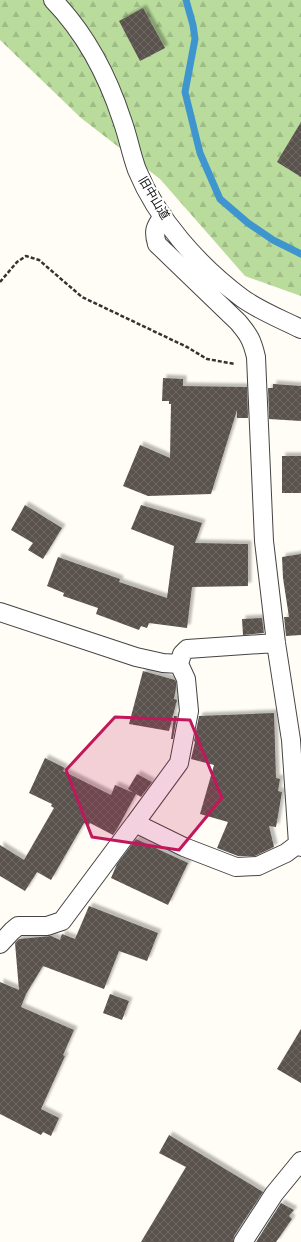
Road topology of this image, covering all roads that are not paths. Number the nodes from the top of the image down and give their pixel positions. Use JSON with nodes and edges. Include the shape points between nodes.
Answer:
{"nodes":[{"id":1,"x":53,"y":0,"type":"edge"},
{"id":2,"x":163,"y":216,"type":"junction"},
{"id":3,"x":301,"y":329,"type":"edge"},
{"id":4,"x":0,"y":612,"type":"edge"},
{"id":5,"x":276,"y":643,"type":"junction"},
{"id":6,"x":179,"y":664,"type":"junction"},
{"id":7,"x":135,"y":823,"type":"junction"},
{"id":8,"x":299,"y":846,"type":"edge"},
{"id":9,"x":0,"y":944,"type":"edge"},
{"id":10,"x":301,"y":1161,"type":"edge"},
{"id":11,"x":243,"y":1242,"type":"edge"}],
"edges":[{"from":1,"to":2,"type":"street","name":"旧中山道","via":[[91,50],[122,120],[137,169],[147,192]]},
{"from":2,"to":3,"type":"street","name":"旧中山道","via":[[195,256],[226,285],[261,310]]},
{"from":2,"to":5,"type":"street","via":[[154,234],[157,244],[238,322],[253,344],[257,367],[264,541]]},
{"from":4,"to":6,"type":"street","via":[[136,657]]},
{"from":5,"to":6,"type":"street","via":[[187,649],[182,654]]},
{"from":5,"to":8,"type":"street","via":[[291,740]]},
{"from":6,"to":7,"type":"street","via":[[186,679],[189,711],[179,763]]},
{"from":7,"to":8,"type":"street","via":[[184,847],[236,867],[258,866]]},
{"from":7,"to":9,"type":"street","via":[[62,920],[47,926],[18,926]]},
{"from":10,"to":11,"type":"street","via":[[274,1194]]}]}
